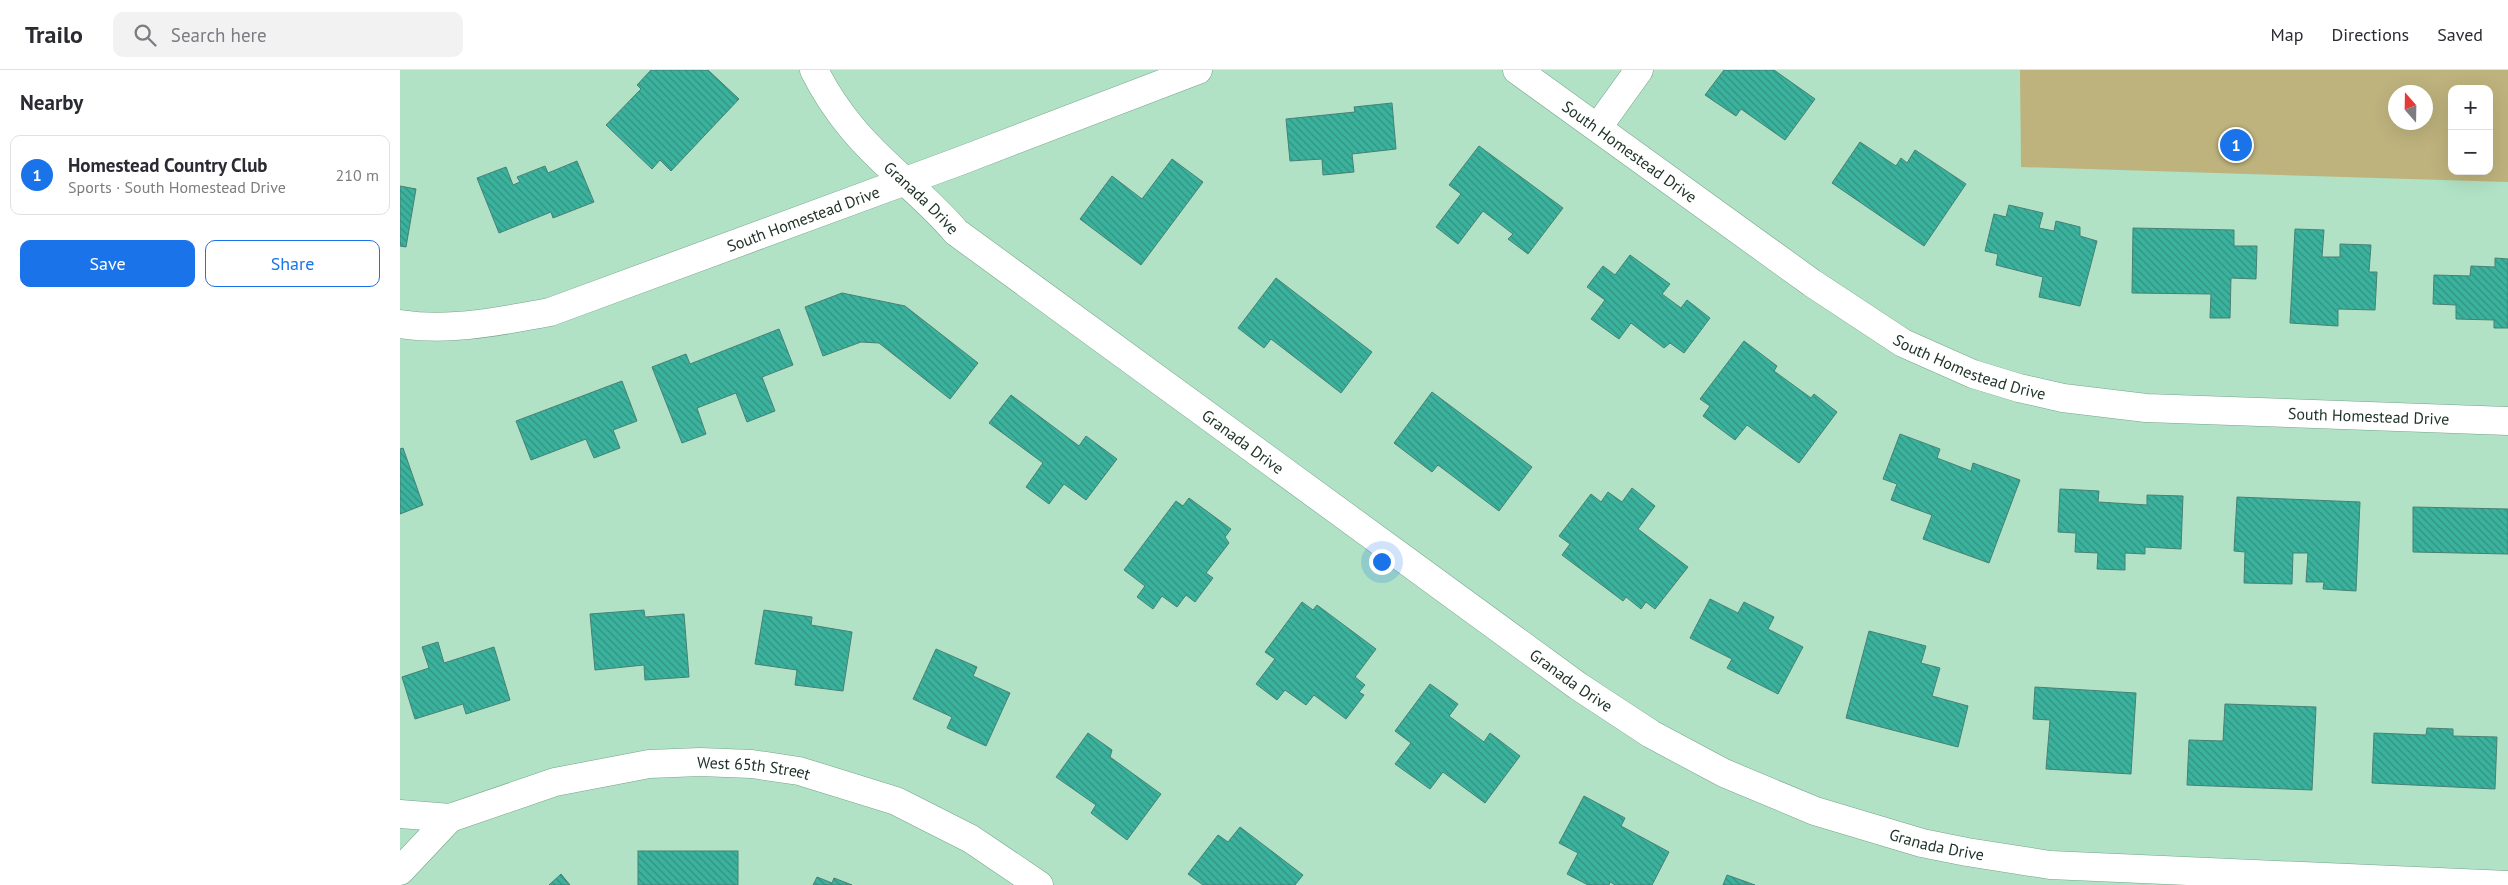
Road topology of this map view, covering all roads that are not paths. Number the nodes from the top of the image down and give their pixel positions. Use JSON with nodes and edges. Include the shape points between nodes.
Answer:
{"nodes":[{"id":1,"x":814,"y":70,"type":"edge"},
{"id":2,"x":1198,"y":70,"type":"edge"},
{"id":3,"x":1517,"y":70,"type":"edge"},
{"id":4,"x":1639,"y":70,"type":"edge"},
{"id":5,"x":1598,"y":127,"type":"junction"},
{"id":6,"x":903,"y":180,"type":"junction"},
{"id":7,"x":400,"y":324,"type":"edge"},
{"id":8,"x":2508,"y":421,"type":"edge"},
{"id":9,"x":400,"y":814,"type":"edge"},
{"id":10,"x":450,"y":818,"type":"junction"},
{"id":11,"x":400,"y":871,"type":"edge"},
{"id":12,"x":2508,"y":884,"type":"edge"},
{"id":13,"x":1039,"y":885,"type":"edge"}],
"edges":[{"from":1,"to":6,"type":"street","name":"Granada Drive","via":[[852,128]]},
{"from":2,"to":6,"type":"street","name":"South Homestead Drive"},
{"from":3,"to":5,"type":"street","name":"South Homestead Drive"},
{"from":4,"to":5,"type":"street"},
{"from":5,"to":8,"type":"street","name":"South Homestead Drive","via":[[1812,282],[1903,343],[1982,376],[2063,398],[2146,408]]},
{"from":6,"to":7,"type":"street","name":"South Homestead Drive","via":[[550,312],[484,325]]},
{"from":6,"to":12,"type":"street","name":"Granada Drive","via":[[956,232],[1578,686],[1651,734],[1724,773],[1815,811],[1922,843],[2050,865]]},
{"from":9,"to":10,"type":"street","name":"West 65th Street"},
{"from":10,"to":11,"type":"street","name":"West 65th Street"},
{"from":10,"to":13,"type":"street","name":"West 65th Street","via":[[554,782],[649,764],[752,764],[799,771],[896,801],[972,839]]}]}
